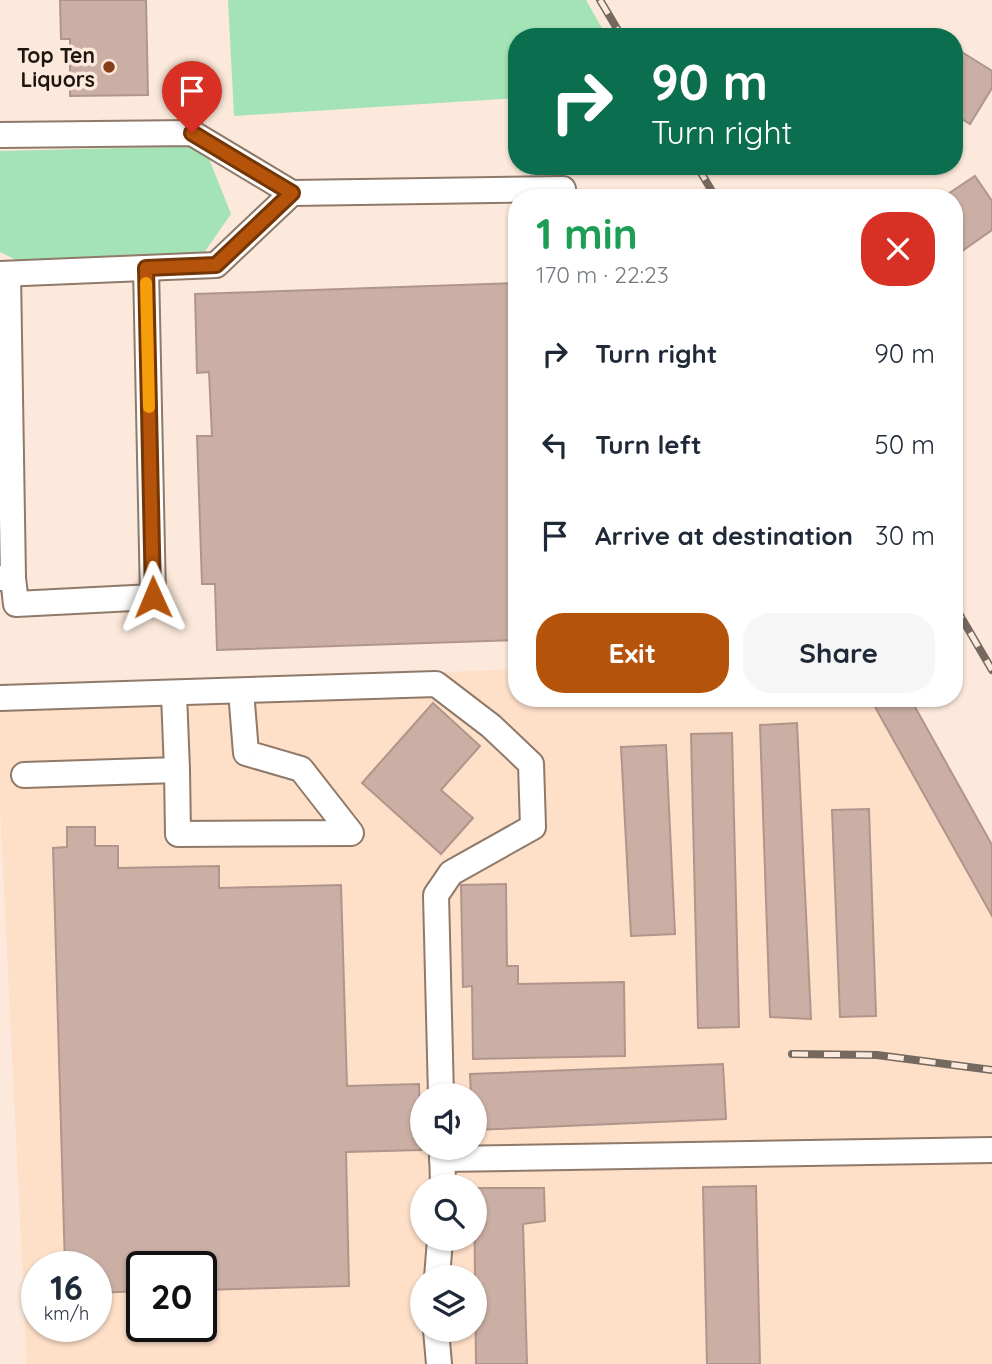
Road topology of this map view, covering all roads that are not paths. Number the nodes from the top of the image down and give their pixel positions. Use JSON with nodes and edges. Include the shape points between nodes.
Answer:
{"nodes":[{"id":1,"x":0,"y":135,"type":"edge"},
{"id":2,"x":508,"y":190,"type":"edge"},
{"id":3,"x":292,"y":193,"type":"junction"},
{"id":4,"x":146,"y":268,"type":"junction"},
{"id":5,"x":4,"y":274,"type":"edge"},
{"id":6,"x":7,"y":578,"type":"edge"},
{"id":7,"x":241,"y":691,"type":"junction"},
{"id":8,"x":174,"y":694,"type":"junction"},
{"id":9,"x":0,"y":698,"type":"edge"},
{"id":10,"x":177,"y":770,"type":"junction"},
{"id":11,"x":23,"y":775,"type":"dead end"},
{"id":12,"x":441,"y":1083,"type":"edge"},
{"id":13,"x":992,"y":1150,"type":"edge"},
{"id":14,"x":487,"y":1154,"type":"edge"},
{"id":15,"x":437,"y":1342,"type":"edge"},
{"id":16,"x":439,"y":1364,"type":"edge"}],
"edges":[{"from":1,"to":3,"type":"lane","via":[[192,133]]},
{"from":2,"to":3,"type":"lane"},
{"from":3,"to":4,"type":"lane","via":[[216,265]]},
{"from":4,"to":5,"type":"lane"},
{"from":4,"to":6,"type":"lane","via":[[153,597],[16,604]]},
{"from":5,"to":6,"type":"lane"},
{"from":7,"to":8,"type":"lane"},
{"from":7,"to":10,"type":"lane","via":[[246,753],[301,769],[351,833],[178,834]]},
{"from":7,"to":12,"type":"lane","via":[[436,684],[531,764],[533,827],[451,873],[436,895]]},
{"from":8,"to":9,"type":"lane"},
{"from":8,"to":10,"type":"lane"},
{"from":10,"to":11,"type":"lane"},
{"from":13,"to":14,"type":"lane"},
{"from":15,"to":16,"type":"lane"}]}
